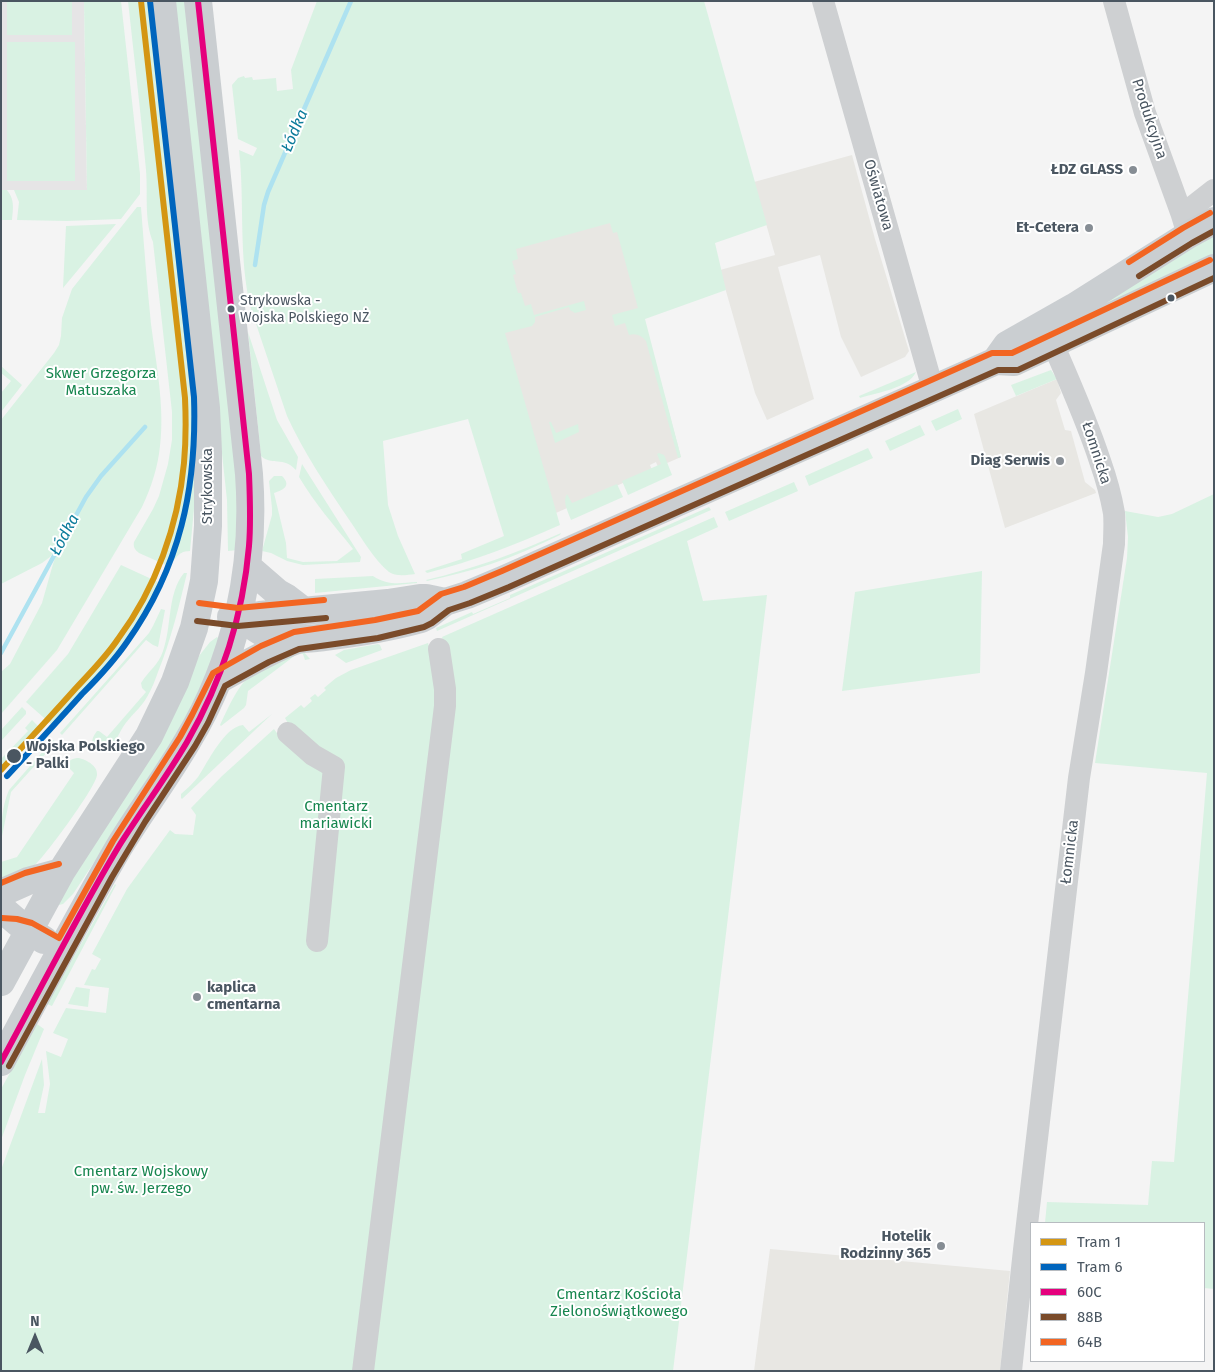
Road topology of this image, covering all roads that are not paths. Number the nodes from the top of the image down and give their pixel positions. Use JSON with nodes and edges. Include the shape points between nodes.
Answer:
{"nodes":[{"id":1,"x":162,"y":1,"type":"edge"},
{"id":2,"x":198,"y":1,"type":"edge"},
{"id":3,"x":823,"y":1,"type":"edge"},
{"id":4,"x":1114,"y":1,"type":"edge"},
{"id":5,"x":1214,"y":190,"type":"edge"},
{"id":6,"x":1214,"y":222,"type":"edge"},
{"id":7,"x":1185,"y":225,"type":"junction"},
{"id":8,"x":1214,"y":268,"type":"edge"},
{"id":9,"x":1053,"y":344,"type":"junction"},
{"id":10,"x":996,"y":361,"type":"junction"},
{"id":11,"x":933,"y":389,"type":"junction"},
{"id":12,"x":248,"y":567,"type":"junction"},
{"id":13,"x":445,"y":602,"type":"junction"},
{"id":14,"x":304,"y":611,"type":"junction"},
{"id":15,"x":198,"y":612,"type":"junction"},
{"id":16,"x":238,"y":617,"type":"junction"},
{"id":17,"x":297,"y":640,"type":"junction"},
{"id":18,"x":439,"y":649,"type":"dead end"},
{"id":19,"x":218,"y":680,"type":"junction"},
{"id":20,"x":288,"y":733,"type":"dead end"},
{"id":21,"x":61,"y":872,"type":"junction"},
{"id":22,"x":1,"y":893,"type":"edge"},
{"id":23,"x":1,"y":908,"type":"edge"},
{"id":24,"x":1,"y":928,"type":"edge"},
{"id":25,"x":28,"y":931,"type":"junction"},
{"id":26,"x":317,"y":941,"type":"dead end"},
{"id":27,"x":62,"y":950,"type":"junction"},
{"id":28,"x":1,"y":982,"type":"edge"},
{"id":29,"x":1,"y":1062,"type":"edge"},
{"id":30,"x":363,"y":1371,"type":"edge"},
{"id":31,"x":1011,"y":1371,"type":"edge"}],
"edges":[{"from":1,"to":15,"type":"main road","name":"Strykowska","via":[[207,428],[208,545]]},
{"from":2,"to":12,"type":"main road","via":[[249,474]]},
{"from":3,"to":11,"type":"street","name":"Oświatowa"},
{"from":4,"to":7,"type":"street","name":"Produkcyjna","via":[[1145,113]]},
{"from":5,"to":7,"type":"street"},
{"from":6,"to":7,"type":"main road"},
{"from":7,"to":10,"type":"main road","via":[[1074,307],[1007,346]]},
{"from":8,"to":9,"type":"main road"},
{"from":9,"to":10,"type":"main road","via":[[1014,362]]},
{"from":9,"to":31,"type":"street","name":"Łomnicka","via":[[1083,412],[1111,498],[1114,544],[1079,778]]},
{"from":10,"to":11,"type":"main road"},
{"from":11,"to":13,"type":"main road","via":[[514,576]]},
{"from":12,"to":14,"type":"main road"},
{"from":12,"to":16,"type":"main road"},
{"from":13,"to":14,"type":"main road","via":[[420,598]]},
{"from":13,"to":17,"type":"main road","via":[[427,616],[400,624]]},
{"from":14,"to":16,"type":"main road"},
{"from":15,"to":16,"type":"main road"},
{"from":15,"to":21,"type":"main road","name":"Strykowska","via":[[175,682],[149,736]]},
{"from":16,"to":17,"type":"main road","via":[[266,635]]},
{"from":16,"to":19,"type":"main road"},
{"from":17,"to":19,"type":"main road"},
{"from":18,"to":30,"type":"street","via":[[445,706]]},
{"from":19,"to":27,"type":"main road","via":[[187,742],[120,846]]},
{"from":20,"to":26,"type":"street","via":[[313,755],[334,767]]},
{"from":21,"to":22,"type":"main road"},
{"from":21,"to":25,"type":"main road","name":"Strykowska"},
{"from":23,"to":25,"type":"main road"},
{"from":24,"to":25,"type":"main road"},
{"from":25,"to":27,"type":"main road"},
{"from":25,"to":28,"type":"main road","name":"Strykowska"},
{"from":27,"to":29,"type":"main road"}]}
